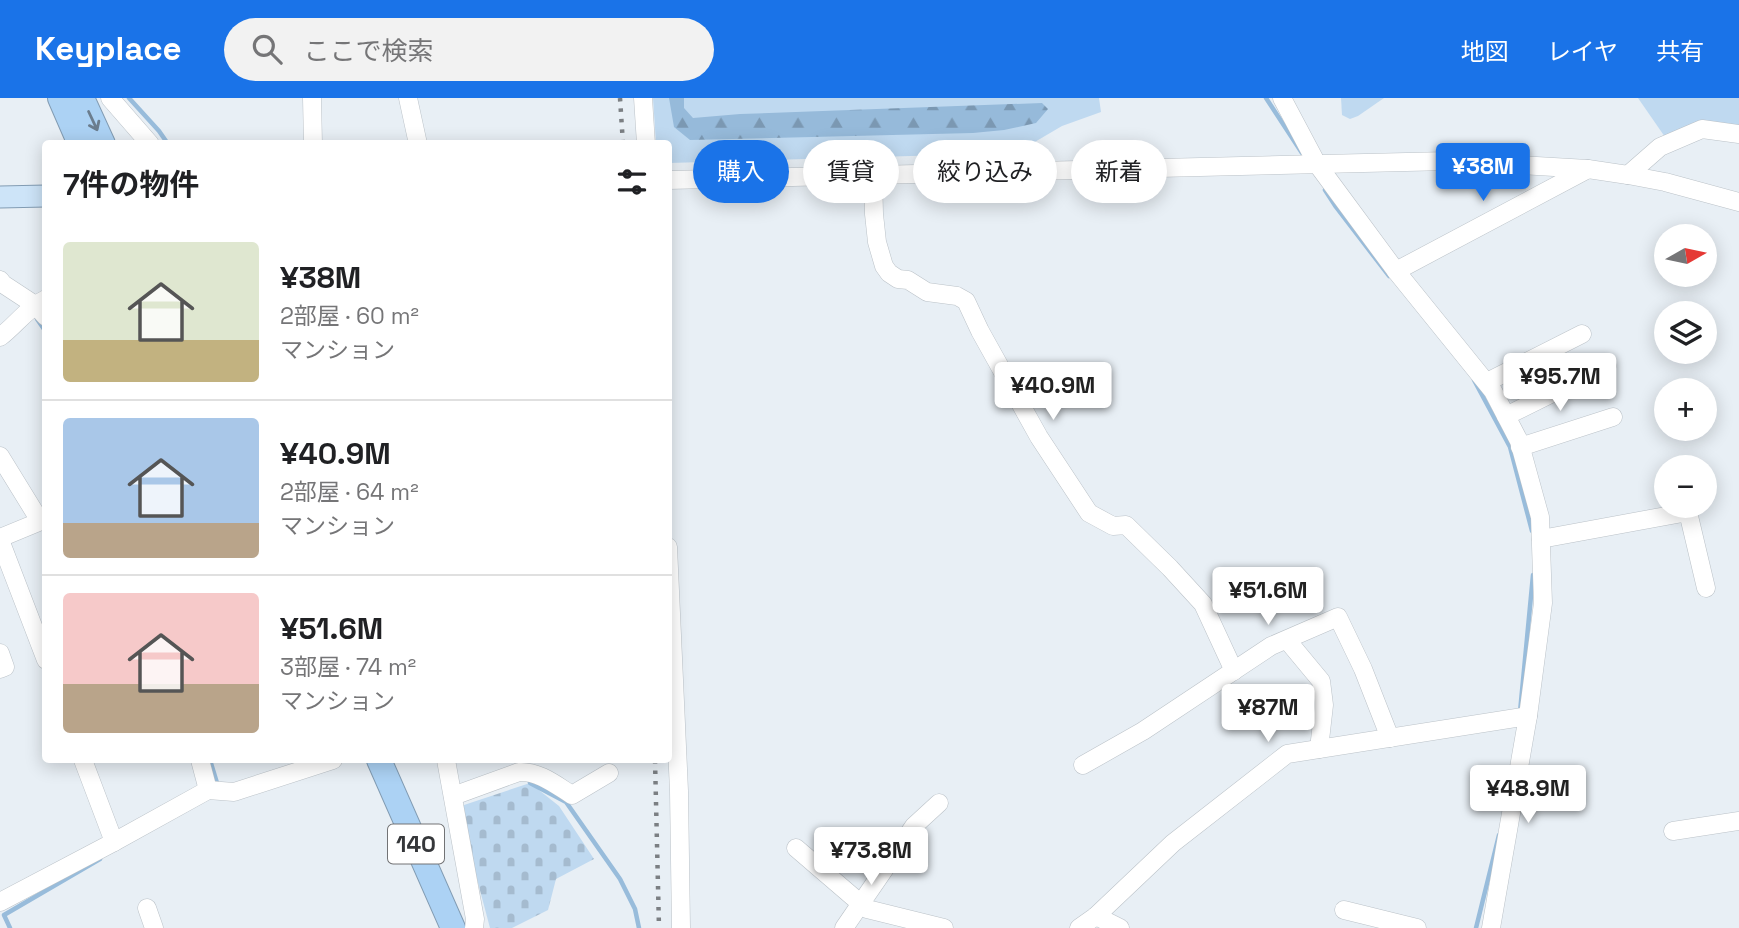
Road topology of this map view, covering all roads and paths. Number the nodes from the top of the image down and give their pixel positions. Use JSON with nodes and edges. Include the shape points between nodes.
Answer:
{"nodes":[{"id":1,"x":60,"y":98,"type":"edge"},
{"id":2,"x":82,"y":98,"type":"edge"},
{"id":3,"x":110,"y":98,"type":"edge"},
{"id":4,"x":312,"y":98,"type":"edge"},
{"id":5,"x":408,"y":98,"type":"edge"},
{"id":6,"x":643,"y":98,"type":"edge"},
{"id":7,"x":1282,"y":98,"type":"edge"},
{"id":8,"x":1739,"y":134,"type":"edge"},
{"id":9,"x":78,"y":140,"type":"edge"},
{"id":10,"x":101,"y":140,"type":"edge"},
{"id":11,"x":147,"y":140,"type":"edge"},
{"id":12,"x":313,"y":140,"type":"edge"},
{"id":13,"x":417,"y":140,"type":"edge"},
{"id":14,"x":646,"y":140,"type":"edge"},
{"id":15,"x":1318,"y":164,"type":"junction"},
{"id":16,"x":1588,"y":169,"type":"junction"},
{"id":17,"x":899,"y":174,"type":"edge"},
{"id":18,"x":1628,"y":175,"type":"junction"},
{"id":19,"x":803,"y":177,"type":"edge"},
{"id":20,"x":672,"y":180,"type":"edge"},
{"id":21,"x":42,"y":196,"type":"edge"},
{"id":22,"x":0,"y":197,"type":"edge"},
{"id":23,"x":1739,"y":202,"type":"edge"},
{"id":24,"x":875,"y":203,"type":"edge"},
{"id":25,"x":1396,"y":271,"type":"junction"},
{"id":26,"x":0,"y":280,"type":"edge"},
{"id":27,"x":37,"y":309,"type":"edge"},
{"id":28,"x":0,"y":320,"type":"edge"},
{"id":29,"x":1583,"y":334,"type":"dead end"},
{"id":30,"x":0,"y":337,"type":"edge"},
{"id":31,"x":1608,"y":366,"type":"dead end"},
{"id":32,"x":1487,"y":382,"type":"junction"},
{"id":33,"x":1506,"y":416,"type":"junction"},
{"id":34,"x":1613,"y":416,"type":"dead end"},
{"id":35,"x":1520,"y":447,"type":"junction"},
{"id":36,"x":0,"y":457,"type":"edge"},
{"id":37,"x":42,"y":519,"type":"edge"},
{"id":38,"x":42,"y":520,"type":"edge"},
{"id":39,"x":0,"y":539,"type":"edge"},
{"id":40,"x":1541,"y":539,"type":"junction"},
{"id":41,"x":1706,"y":588,"type":"dead end"},
{"id":42,"x":672,"y":636,"type":"edge"},
{"id":43,"x":1287,"y":640,"type":"junction"},
{"id":44,"x":42,"y":649,"type":"edge"},
{"id":45,"x":0,"y":653,"type":"edge"},
{"id":46,"x":0,"y":668,"type":"edge"},
{"id":47,"x":1234,"y":671,"type":"junction"},
{"id":48,"x":1521,"y":717,"type":"junction"},
{"id":49,"x":1390,"y":738,"type":"junction"},
{"id":50,"x":1319,"y":749,"type":"junction"},
{"id":51,"x":84,"y":763,"type":"edge"},
{"id":52,"x":201,"y":763,"type":"edge"},
{"id":53,"x":363,"y":763,"type":"edge"},
{"id":54,"x":380,"y":763,"type":"edge"},
{"id":55,"x":447,"y":763,"type":"edge"},
{"id":56,"x":299,"y":765,"type":"edge"},
{"id":57,"x":1083,"y":765,"type":"dead end"},
{"id":58,"x":609,"y":773,"type":"dead end"},
{"id":59,"x":208,"y":790,"type":"junction"},
{"id":60,"x":453,"y":796,"type":"junction"},
{"id":61,"x":939,"y":803,"type":"dead end"},
{"id":62,"x":1739,"y":821,"type":"edge"},
{"id":63,"x":1673,"y":831,"type":"dead end"},
{"id":64,"x":114,"y":842,"type":"junction"},
{"id":65,"x":796,"y":848,"type":"dead end"},
{"id":66,"x":0,"y":902,"type":"edge"},
{"id":67,"x":861,"y":904,"type":"junction"},
{"id":68,"x":147,"y":908,"type":"dead end"},
{"id":69,"x":1344,"y":910,"type":"dead end"},
{"id":70,"x":1096,"y":916,"type":"junction"},
{"id":71,"x":155,"y":928,"type":"edge"},
{"id":72,"x":435,"y":928,"type":"edge"},
{"id":73,"x":453,"y":928,"type":"edge"},
{"id":74,"x":474,"y":928,"type":"edge"},
{"id":75,"x":681,"y":928,"type":"edge"},
{"id":76,"x":844,"y":928,"type":"edge"},
{"id":77,"x":944,"y":928,"type":"edge"},
{"id":78,"x":1079,"y":928,"type":"edge"},
{"id":79,"x":1120,"y":928,"type":"edge"},
{"id":80,"x":1417,"y":928,"type":"edge"},
{"id":81,"x":1491,"y":928,"type":"edge"}],
"edges":[{"from":1,"to":9,"type":"highway"},
{"from":2,"to":10,"type":"highway","one_way":true},
{"from":3,"to":11,"type":"street"},
{"from":4,"to":12,"type":"street"},
{"from":5,"to":13,"type":"street"},
{"from":6,"to":14,"type":"street"},
{"from":7,"to":15,"type":"street"},
{"from":8,"to":18,"type":"street","via":[[1702,129],[1660,147]]},
{"from":15,"to":16,"type":"street","via":[[1448,161]]},
{"from":15,"to":17,"type":"street"},
{"from":15,"to":25,"type":"street"},
{"from":16,"to":18,"type":"street"},
{"from":16,"to":25,"type":"street"},
{"from":18,"to":23,"type":"street"},
{"from":19,"to":20,"type":"street"},
{"from":21,"to":22,"type":"main road"},
{"from":24,"to":47,"type":"street","via":[[877,242],[889,273],[927,292],[957,296],[966,302],[1039,436],[1089,513],[1113,526],[1126,525],[1170,568],[1203,604]]},
{"from":25,"to":32,"type":"street"},
{"from":26,"to":27,"type":"street"},
{"from":27,"to":28,"type":"street"},
{"from":27,"to":30,"type":"street"},
{"from":29,"to":32,"type":"street"},
{"from":31,"to":33,"type":"street"},
{"from":32,"to":33,"type":"street"},
{"from":33,"to":35,"type":"street"},
{"from":34,"to":35,"type":"street"},
{"from":35,"to":40,"type":"street","via":[[1541,517]]},
{"from":36,"to":37,"type":"street"},
{"from":38,"to":39,"type":"street"},
{"from":39,"to":44,"type":"street"},
{"from":40,"to":41,"type":"street","via":[[1688,512]]},
{"from":40,"to":48,"type":"street","via":[[1544,603]]},
{"from":42,"to":75,"type":"street"},
{"from":43,"to":47,"type":"street"},
{"from":43,"to":49,"type":"street","via":[[1338,617]]},
{"from":43,"to":50,"type":"street","via":[[1321,681],[1324,705]]},
{"from":45,"to":46,"type":"street","via":[[5,667]]},
{"from":47,"to":57,"type":"street","via":[[1143,732]]},
{"from":48,"to":49,"type":"street"},
{"from":48,"to":81,"type":"street"},
{"from":49,"to":50,"type":"street"},
{"from":50,"to":70,"type":"street","via":[[1287,754],[1173,843]]},
{"from":51,"to":64,"type":"street"},
{"from":52,"to":59,"type":"street"},
{"from":53,"to":72,"type":"highway","number":"140"},
{"from":54,"to":73,"type":"highway","number":"140"},
{"from":55,"to":60,"type":"street"},
{"from":56,"to":59,"type":"street","via":[[233,792]]},
{"from":58,"to":60,"type":"street","via":[[572,795],[541,776],[519,772]]},
{"from":59,"to":64,"type":"street"},
{"from":60,"to":74,"type":"street"},
{"from":61,"to":67,"type":"street","via":[[914,827]]},
{"from":62,"to":63,"type":"street"},
{"from":64,"to":66,"type":"street"},
{"from":65,"to":67,"type":"street"},
{"from":67,"to":76,"type":"street"},
{"from":67,"to":77,"type":"street"},
{"from":68,"to":71,"type":"street"},
{"from":69,"to":80,"type":"street"},
{"from":70,"to":78,"type":"street"},
{"from":70,"to":79,"type":"street"}]}
